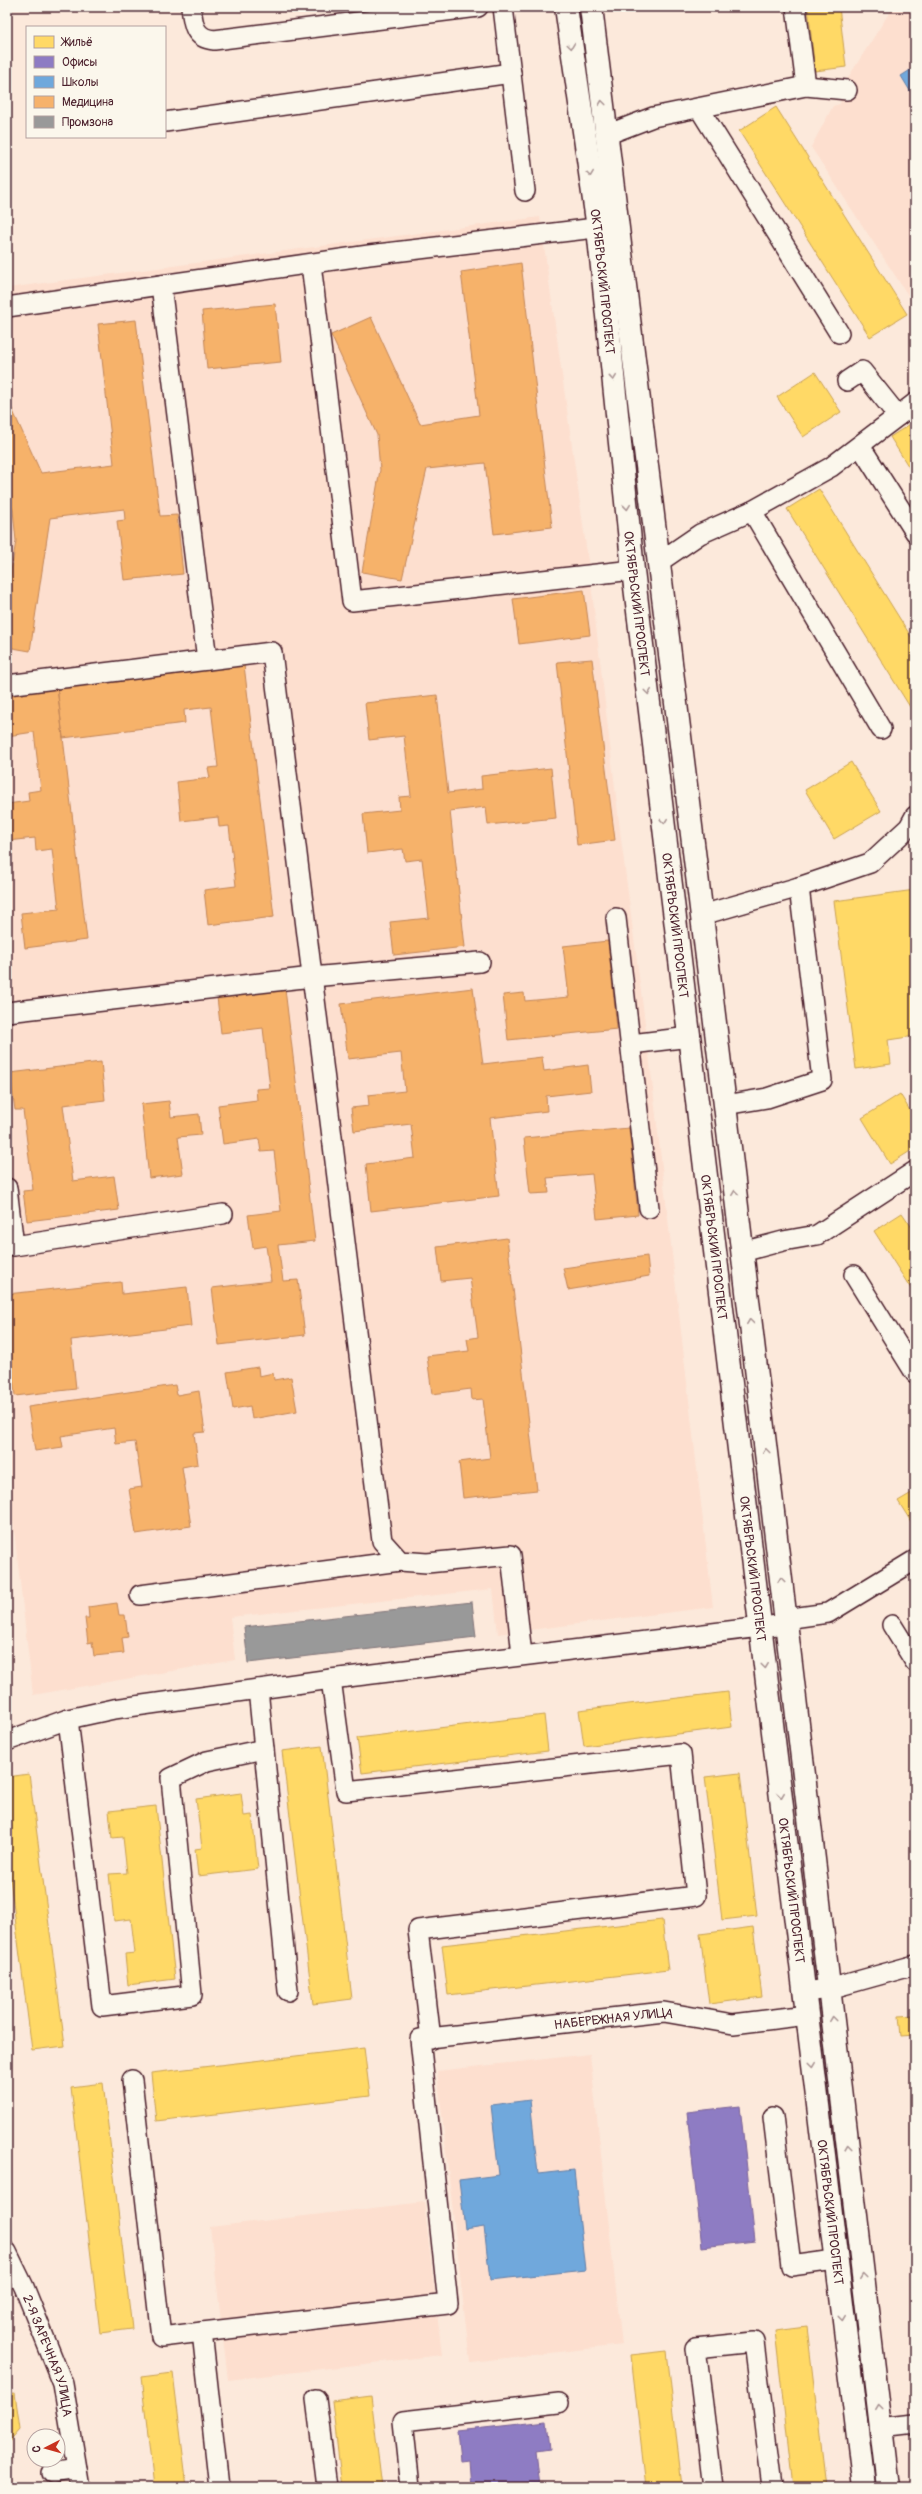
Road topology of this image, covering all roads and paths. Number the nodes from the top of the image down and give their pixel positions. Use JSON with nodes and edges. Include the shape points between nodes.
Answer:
{"nodes":[{"id":1,"x":191,"y":7,"type":"edge"},
{"id":2,"x":478,"y":7,"type":"edge"},
{"id":3,"x":503,"y":7,"type":"edge"},
{"id":4,"x":566,"y":7,"type":"edge"},
{"id":5,"x":591,"y":7,"type":"edge"},
{"id":6,"x":796,"y":7,"type":"edge"},
{"id":7,"x":511,"y":73,"type":"junction"},
{"id":8,"x":806,"y":86,"type":"junction"},
{"id":9,"x":847,"y":90,"type":"dead end"},
{"id":10,"x":699,"y":108,"type":"junction"},
{"id":11,"x":166,"y":122,"type":"edge"},
{"id":12,"x":606,"y":135,"type":"junction"},
{"id":13,"x":525,"y":191,"type":"dead end"},
{"id":14,"x":608,"y":226,"type":"junction"},
{"id":15,"x":311,"y":264,"type":"junction"},
{"id":16,"x":161,"y":285,"type":"junction"},
{"id":17,"x":7,"y":307,"type":"edge"},
{"id":18,"x":839,"y":333,"type":"dead end"},
{"id":19,"x":847,"y":381,"type":"dead end"},
{"id":20,"x":915,"y":403,"type":"edge"},
{"id":21,"x":898,"y":416,"type":"junction"},
{"id":22,"x":861,"y":447,"type":"junction"},
{"id":23,"x":752,"y":511,"type":"junction"},
{"id":24,"x":915,"y":532,"type":"edge"},
{"id":25,"x":659,"y":562,"type":"junction"},
{"id":26,"x":634,"y":570,"type":"junction"},
{"id":27,"x":207,"y":660,"type":"junction"},
{"id":28,"x":7,"y":685,"type":"edge"},
{"id":29,"x":881,"y":729,"type":"dead end"},
{"id":30,"x":915,"y":816,"type":"edge"},
{"id":31,"x":799,"y":887,"type":"junction"},
{"id":32,"x":702,"y":915,"type":"junction"},
{"id":33,"x":616,"y":918,"type":"dead end"},
{"id":34,"x":480,"y":962,"type":"dead end"},
{"id":35,"x":312,"y":977,"type":"junction"},
{"id":36,"x":7,"y":1012,"type":"edge"},
{"id":37,"x":690,"y":1037,"type":"junction"},
{"id":38,"x":631,"y":1044,"type":"junction"},
{"id":39,"x":725,"y":1105,"type":"junction"},
{"id":40,"x":915,"y":1171,"type":"edge"},
{"id":41,"x":7,"y":1188,"type":"edge"},
{"id":42,"x":649,"y":1208,"type":"dead end"},
{"id":43,"x":223,"y":1214,"type":"dead end"},
{"id":44,"x":742,"y":1252,"type":"junction"},
{"id":45,"x":854,"y":1275,"type":"dead end"},
{"id":46,"x":915,"y":1372,"type":"edge"},
{"id":47,"x":915,"y":1560,"type":"edge"},
{"id":48,"x":400,"y":1561,"type":"junction"},
{"id":49,"x":140,"y":1595,"type":"dead end"},
{"id":50,"x":786,"y":1622,"type":"junction"},
{"id":51,"x":892,"y":1625,"type":"dead end"},
{"id":52,"x":760,"y":1628,"type":"junction"},
{"id":53,"x":522,"y":1655,"type":"junction"},
{"id":54,"x":915,"y":1662,"type":"edge"},
{"id":55,"x":331,"y":1679,"type":"junction"},
{"id":56,"x":258,"y":1689,"type":"junction"},
{"id":57,"x":68,"y":1719,"type":"junction"},
{"id":58,"x":7,"y":1741,"type":"edge"},
{"id":59,"x":264,"y":1748,"type":"junction"},
{"id":60,"x":915,"y":1965,"type":"edge"},
{"id":61,"x":829,"y":1990,"type":"junction"},
{"id":62,"x":288,"y":1991,"type":"dead end"},
{"id":63,"x":804,"y":1992,"type":"junction"},
{"id":64,"x":807,"y":2015,"type":"junction"},
{"id":65,"x":425,"y":2039,"type":"junction"},
{"id":66,"x":132,"y":2080,"type":"dead end"},
{"id":67,"x":772,"y":2117,"type":"dead end"},
{"id":68,"x":7,"y":2252,"type":"edge"},
{"id":69,"x":835,"y":2260,"type":"junction"},
{"id":70,"x":202,"y":2332,"type":"junction"},
{"id":71,"x":316,"y":2399,"type":"dead end"},
{"id":72,"x":559,"y":2403,"type":"dead end"},
{"id":73,"x":915,"y":2425,"type":"edge"},
{"id":74,"x":881,"y":2429,"type":"junction"},
{"id":75,"x":52,"y":2473,"type":"dead end"},
{"id":76,"x":78,"y":2478,"type":"edge"},
{"id":77,"x":219,"y":2487,"type":"edge"},
{"id":78,"x":326,"y":2487,"type":"edge"},
{"id":79,"x":410,"y":2487,"type":"edge"},
{"id":80,"x":713,"y":2487,"type":"edge"},
{"id":81,"x":772,"y":2487,"type":"edge"},
{"id":82,"x":864,"y":2487,"type":"edge"},
{"id":83,"x":888,"y":2487,"type":"edge"}],
"edges":[{"from":1,"to":2,"type":"street","via":[[195,30],[200,36],[214,40]]},
{"from":3,"to":7,"type":"street"},
{"from":4,"to":14,"type":"main road","name":"ОКТЯБРЬСКИЙ ПРОСПЕКТ","one_way":true},
{"from":12,"to":5,"type":"main road","name":"ОКТЯБРЬСКИЙ ПРОСПЕКТ","one_way":true},
{"from":6,"to":8,"type":"street"},
{"from":7,"to":11,"type":"street"},
{"from":7,"to":13,"type":"street"},
{"from":8,"to":9,"type":"street"},
{"from":8,"to":10,"type":"street"},
{"from":10,"to":12,"type":"street","via":[[653,118]]},
{"from":10,"to":18,"type":"street"},
{"from":12,"to":14,"type":"main road","name":"ОКТЯБРЬСКИЙ ПРОСПЕКТ"},
{"from":14,"to":15,"type":"street"},
{"from":14,"to":25,"type":"main road","name":"ОКТЯБРЬСКИЙ ПРОСПЕКТ"},
{"from":14,"to":26,"type":"main road","name":"ОКТЯБРЬСКИЙ ПРОСПЕКТ","one_way":true},
{"from":15,"to":16,"type":"street"},
{"from":15,"to":26,"type":"street","via":[[352,601]]},
{"from":16,"to":17,"type":"street"},
{"from":16,"to":27,"type":"street"},
{"from":19,"to":21,"type":"street","via":[[862,371]]},
{"from":20,"to":21,"type":"street"},
{"from":21,"to":22,"type":"street"},
{"from":22,"to":23,"type":"street","via":[[831,467]]},
{"from":22,"to":24,"type":"street"},
{"from":23,"to":25,"type":"street","via":[[700,534]]},
{"from":23,"to":29,"type":"street"},
{"from":25,"to":32,"type":"main road","name":"ОКТЯБРЬСКИЙ ПРОСПЕКТ"},
{"from":26,"to":37,"type":"main road","name":"ОКТЯБРЬСКИЙ ПРОСПЕКТ","one_way":true},
{"from":27,"to":28,"type":"street"},
{"from":27,"to":35,"type":"street","via":[[272,652]]},
{"from":30,"to":31,"type":"street","via":[[909,827],[870,863]]},
{"from":31,"to":32,"type":"street"},
{"from":31,"to":39,"type":"street","via":[[822,1080],[767,1098]]},
{"from":32,"to":39,"type":"main road","name":"ОКТЯБРЬСКИЙ ПРОСПЕКТ"},
{"from":33,"to":38,"type":"street"},
{"from":34,"to":35,"type":"street"},
{"from":35,"to":36,"type":"street"},
{"from":35,"to":48,"type":"street","via":[[382,1541]]},
{"from":37,"to":38,"type":"street"},
{"from":37,"to":52,"type":"main road","name":"ОКТЯБРЬСКИЙ ПРОСПЕКТ"},
{"from":38,"to":42,"type":"street"},
{"from":44,"to":39,"type":"main road","name":"ОКТЯБРЬСКИЙ ПРОСПЕКТ","one_way":true},
{"from":40,"to":44,"type":"street","via":[[817,1235]]},
{"from":41,"to":43,"type":"street","via":[[14,1246]]},
{"from":50,"to":44,"type":"main road","name":"ОКТЯБРЬСКИЙ ПРОСПЕКТ","one_way":true},
{"from":45,"to":46,"type":"street"},
{"from":47,"to":50,"type":"street","via":[[828,1613]]},
{"from":48,"to":49,"type":"street"},
{"from":48,"to":53,"type":"street","via":[[427,1564],[511,1555]]},
{"from":50,"to":52,"type":"street"},
{"from":50,"to":61,"type":"main road","name":"ОКТЯБРЬСКИЙ ПРОСПЕКТ"},
{"from":51,"to":54,"type":"street"},
{"from":52,"to":53,"type":"street"},
{"from":52,"to":63,"type":"main road","name":"ОКТЯБРЬСКИЙ ПРОСПЕКТ","one_way":true},
{"from":53,"to":55,"type":"street"},
{"from":55,"to":56,"type":"street"},
{"from":55,"to":65,"type":"street","via":[[346,1791],[682,1754],[696,1896],[418,1930]]},
{"from":56,"to":57,"type":"street","via":[[114,1709]]},
{"from":56,"to":59,"type":"street"},
{"from":57,"to":58,"type":"street"},
{"from":57,"to":59,"type":"street","via":[[102,2006],[192,1995],[171,1778],[207,1761]]},
{"from":59,"to":62,"type":"street"},
{"from":60,"to":61,"type":"street"},
{"from":61,"to":63,"type":"street"},
{"from":74,"to":61,"type":"main road","name":"ОКТЯБРЬСКИЙ ПРОСПЕКТ","one_way":true},
{"from":63,"to":64,"type":"main road","name":"ОКТЯБРЬСКИЙ ПРОСПЕКТ"},
{"from":64,"to":65,"type":"street","name":"НАБЕРЕЖНАЯ УЛИЦА","via":[[733,2024],[664,2012]]},
{"from":64,"to":69,"type":"main road","name":"ОКТЯБРЬСКИЙ ПРОСПЕКТ","one_way":true},
{"from":65,"to":70,"type":"street","via":[[448,2304]]},
{"from":66,"to":70,"type":"street","via":[[161,2337]]},
{"from":67,"to":69,"type":"street","via":[[791,2266]]},
{"from":68,"to":76,"type":"street","name":"2-Я ЗАРЕЧНАЯ УЛИЦА","via":[[63,2384]]},
{"from":69,"to":82,"type":"main road","name":"ОКТЯБРЬСКИЙ ПРОСПЕКТ","one_way":true},
{"from":70,"to":77,"type":"street"},
{"from":71,"to":78,"type":"street"},
{"from":72,"to":79,"type":"street","via":[[403,2421]]},
{"from":73,"to":74,"type":"street"},
{"from":74,"to":83,"type":"main road","name":"ОКТЯБРЬСКИЙ ПРОСПЕКТ"},
{"from":75,"to":76,"type":"street"},
{"from":80,"to":81,"type":"street","via":[[696,2348],[754,2342]]}]}
